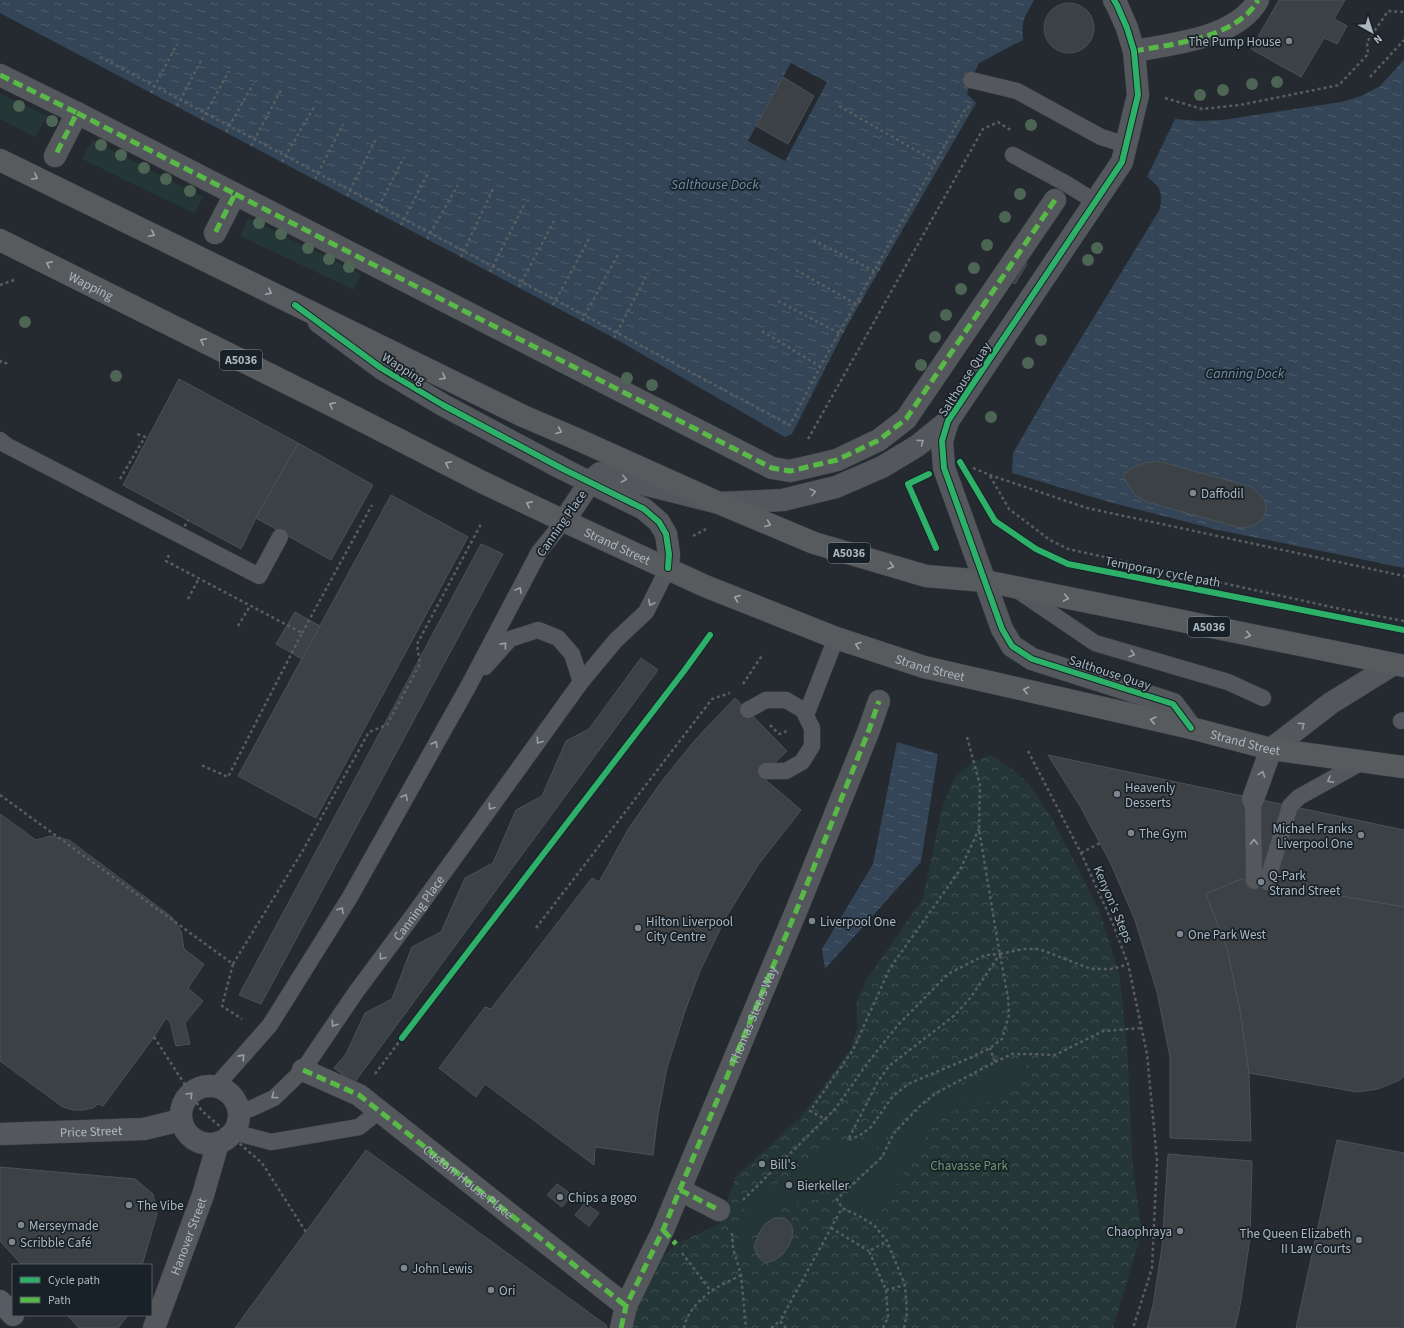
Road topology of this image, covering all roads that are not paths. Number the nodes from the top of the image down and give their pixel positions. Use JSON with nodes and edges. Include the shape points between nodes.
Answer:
{"nodes":[{"id":1,"x":1114,"y":0,"type":"edge"},
{"id":2,"x":1258,"y":0,"type":"edge"},
{"id":3,"x":1134,"y":51,"type":"junction"},
{"id":4,"x":0,"y":75,"type":"edge"},
{"id":5,"x":970,"y":80,"type":"dead end"},
{"id":6,"x":77,"y":113,"type":"junction"},
{"id":7,"x":1127,"y":145,"type":"junction"},
{"id":8,"x":55,"y":156,"type":"dead end"},
{"id":9,"x":1013,"y":156,"type":"dead end"},
{"id":10,"x":0,"y":160,"type":"edge"},
{"id":11,"x":235,"y":194,"type":"junction"},
{"id":12,"x":1055,"y":200,"type":"dead end"},
{"id":13,"x":1096,"y":202,"type":"junction"},
{"id":14,"x":215,"y":233,"type":"dead end"},
{"id":15,"x":0,"y":240,"type":"edge"},
{"id":16,"x":295,"y":305,"type":"junction"},
{"id":17,"x":948,"y":421,"type":"junction"},
{"id":18,"x":0,"y":440,"type":"edge"},
{"id":19,"x":482,"y":482,"type":"joint"},
{"id":20,"x":590,"y":482,"type":"junction"},
{"id":21,"x":719,"y":503,"type":"junction"},
{"id":22,"x":564,"y":521,"type":"junction"},
{"id":23,"x":280,"y":537,"type":"dead end"},
{"id":24,"x":668,"y":568,"type":"junction"},
{"id":25,"x":985,"y":581,"type":"junction"},
{"id":26,"x":1014,"y":588,"type":"junction"},
{"id":27,"x":836,"y":638,"type":"junction"},
{"id":28,"x":1399,"y":665,"type":"edge"},
{"id":29,"x":581,"y":682,"type":"junction"},
{"id":30,"x":469,"y":685,"type":"junction"},
{"id":31,"x":1263,"y":698,"type":"dead end"},
{"id":32,"x":879,"y":700,"type":"dead end"},
{"id":33,"x":748,"y":710,"type":"dead end"},
{"id":34,"x":806,"y":715,"type":"junction"},
{"id":35,"x":1191,"y":728,"type":"junction"},
{"id":36,"x":1271,"y":749,"type":"junction"},
{"id":37,"x":1364,"y":761,"type":"junction"},
{"id":38,"x":1404,"y":767,"type":"edge"},
{"id":39,"x":766,"y":771,"type":"dead end"},
{"id":40,"x":1253,"y":799,"type":"joint"},
{"id":41,"x":303,"y":1070,"type":"junction"},
{"id":42,"x":216,"y":1086,"type":"junction"},
{"id":43,"x":379,"y":1111,"type":"junction"},
{"id":44,"x":181,"y":1120,"type":"junction"},
{"id":45,"x":230,"y":1129,"type":"junction"},
{"id":46,"x":0,"y":1134,"type":"edge"},
{"id":47,"x":680,"y":1190,"type":"junction"},
{"id":48,"x":719,"y":1210,"type":"dead end"},
{"id":49,"x":0,"y":1301,"type":"edge"},
{"id":50,"x":626,"y":1306,"type":"junction"},
{"id":51,"x":12,"y":1314,"type":"edge"},
{"id":52,"x":14,"y":1316,"type":"edge"},
{"id":53,"x":26,"y":1328,"type":"edge"},
{"id":54,"x":154,"y":1328,"type":"edge"},
{"id":55,"x":621,"y":1328,"type":"edge"}],
"edges":[{"from":1,"to":3,"type":"street","name":"Salthouse Quay"},
{"from":2,"to":3,"type":"street","via":[[1253,9],[1226,30],[1192,40]]},
{"from":3,"to":7,"type":"street","name":"Salthouse Quay","via":[[1138,95]]},
{"from":4,"to":6,"type":"street"},
{"from":5,"to":7,"type":"lane","via":[[1017,91],[1101,137]]},
{"from":6,"to":8,"type":"street"},
{"from":6,"to":11,"type":"street"},
{"from":7,"to":13,"type":"street","name":"Salthouse Quay","via":[[1122,162]]},
{"from":9,"to":13,"type":"lane"},
{"from":10,"to":16,"type":"highway","name":"Wapping","number":"A5036","one_way":true},
{"from":11,"to":12,"type":"street","via":[[772,468],[790,471],[837,460],[880,440],[906,419]]},
{"from":11,"to":14,"type":"street"},
{"from":13,"to":17,"type":"street","name":"Salthouse Quay"},
{"from":19,"to":15,"type":"highway","name":"Wapping","number":"A5036","one_way":true},
{"from":16,"to":20,"type":"street","name":"Wapping","via":[[381,368],[508,441]]},
{"from":16,"to":21,"type":"highway","name":"Wapping","number":"A5036","one_way":true,"via":[[524,416]]},
{"from":21,"to":17,"type":"street","name":"Salthouse Quay","one_way":true,"via":[[783,500],[836,487],[892,461],[917,446]]},
{"from":17,"to":25,"type":"street","name":"Salthouse Quay","via":[[942,441],[944,468]]},
{"from":18,"to":23,"type":"lane","via":[[259,576]]},
{"from":22,"to":19,"type":"highway","name":"Strand Street","number":"A5036","one_way":true},
{"from":20,"to":21,"type":"street","name":"Canning Place","one_way":true,"via":[[600,472]]},
{"from":20,"to":22,"type":"street","name":"Canning Place"},
{"from":20,"to":24,"type":"street","name":"Wapping","via":[[644,509],[659,522],[666,534]]},
{"from":21,"to":25,"type":"highway","number":"A5036","one_way":true,"via":[[821,545],[926,576]]},
{"from":22,"to":24,"type":"highway","name":"Strand Street","number":"A5036"},
{"from":30,"to":22,"type":"lane","name":"Canning Place","one_way":true,"via":[[539,552]]},
{"from":27,"to":24,"type":"highway","name":"Strand Street","number":"A5036","one_way":true,"via":[[705,586]]},
{"from":24,"to":29,"type":"lane","name":"Canning Place","one_way":true,"via":[[646,612],[616,640]]},
{"from":25,"to":26,"type":"highway","number":"A5036"},
{"from":25,"to":35,"type":"street","name":"Salthouse Quay","via":[[1002,629],[1012,646],[1032,659],[1173,704]]},
{"from":26,"to":28,"type":"highway","number":"A5036","one_way":true},
{"from":26,"to":31,"type":"lane","one_way":true,"via":[[1095,643],[1228,682]]},
{"from":27,"to":34,"type":"lane"},
{"from":35,"to":27,"type":"highway","name":"Strand Street","number":"A5036","one_way":true,"via":[[924,667]]},
{"from":36,"to":28,"type":"street","one_way":true,"via":[[1331,703]]},
{"from":30,"to":29,"type":"lane","name":"Canning Place","one_way":true,"via":[[510,639],[538,630],[558,638],[572,654]]},
{"from":29,"to":41,"type":"lane","name":"Canning Place","one_way":true,"via":[[356,992]]},
{"from":42,"to":30,"type":"lane","name":"Canning Place","one_way":true,"via":[[270,1025],[350,897]]},
{"from":32,"to":47,"type":"street","name":"Thomas Steers Way","via":[[799,904]]},
{"from":33,"to":34,"type":"lane","via":[[766,700],[786,700],[803,710]]},
{"from":34,"to":39,"type":"lane","via":[[812,728],[812,746],[802,762],[786,771]]},
{"from":35,"to":36,"type":"highway","name":"Strand Street","number":"A5036"},
{"from":36,"to":37,"type":"highway","name":"Strand Street","number":"A5036"},
{"from":40,"to":36,"type":"street","one_way":true},
{"from":37,"to":38,"type":"highway","name":"Strand Street","number":"A5036"},
{"from":37,"to":40,"type":"lane","one_way":true,"via":[[1299,797],[1290,806],[1261,882]]},
{"from":41,"to":43,"type":"street","name":"Custom House Place","via":[[359,1095]]},
{"from":41,"to":45,"type":"lane","name":"Canning Place","one_way":true,"via":[[274,1098]]},
{"from":42,"to":44,"type":"street","via":[[197,1088],[190,1094],[184,1102]]},
{"from":42,"to":45,"type":"street","via":[[225,1090],[237,1104]]},
{"from":43,"to":45,"type":"lane","via":[[359,1127],[272,1142]]},
{"from":43,"to":50,"type":"street","name":"Custom House Place"},
{"from":44,"to":45,"type":"street","via":[[191,1136],[199,1142],[208,1144]]},
{"from":44,"to":46,"type":"street","name":"Price Street","via":[[144,1129]]},
{"from":45,"to":54,"type":"street","name":"Hanover Street"},
{"from":47,"to":48,"type":"street"},
{"from":47,"to":50,"type":"street","name":"Thomas Steers Way","via":[[669,1237]]},
{"from":49,"to":51,"type":"main road"},
{"from":50,"to":55,"type":"street","name":"Thomas Steers Way"},
{"from":52,"to":53,"type":"main road"}]}
